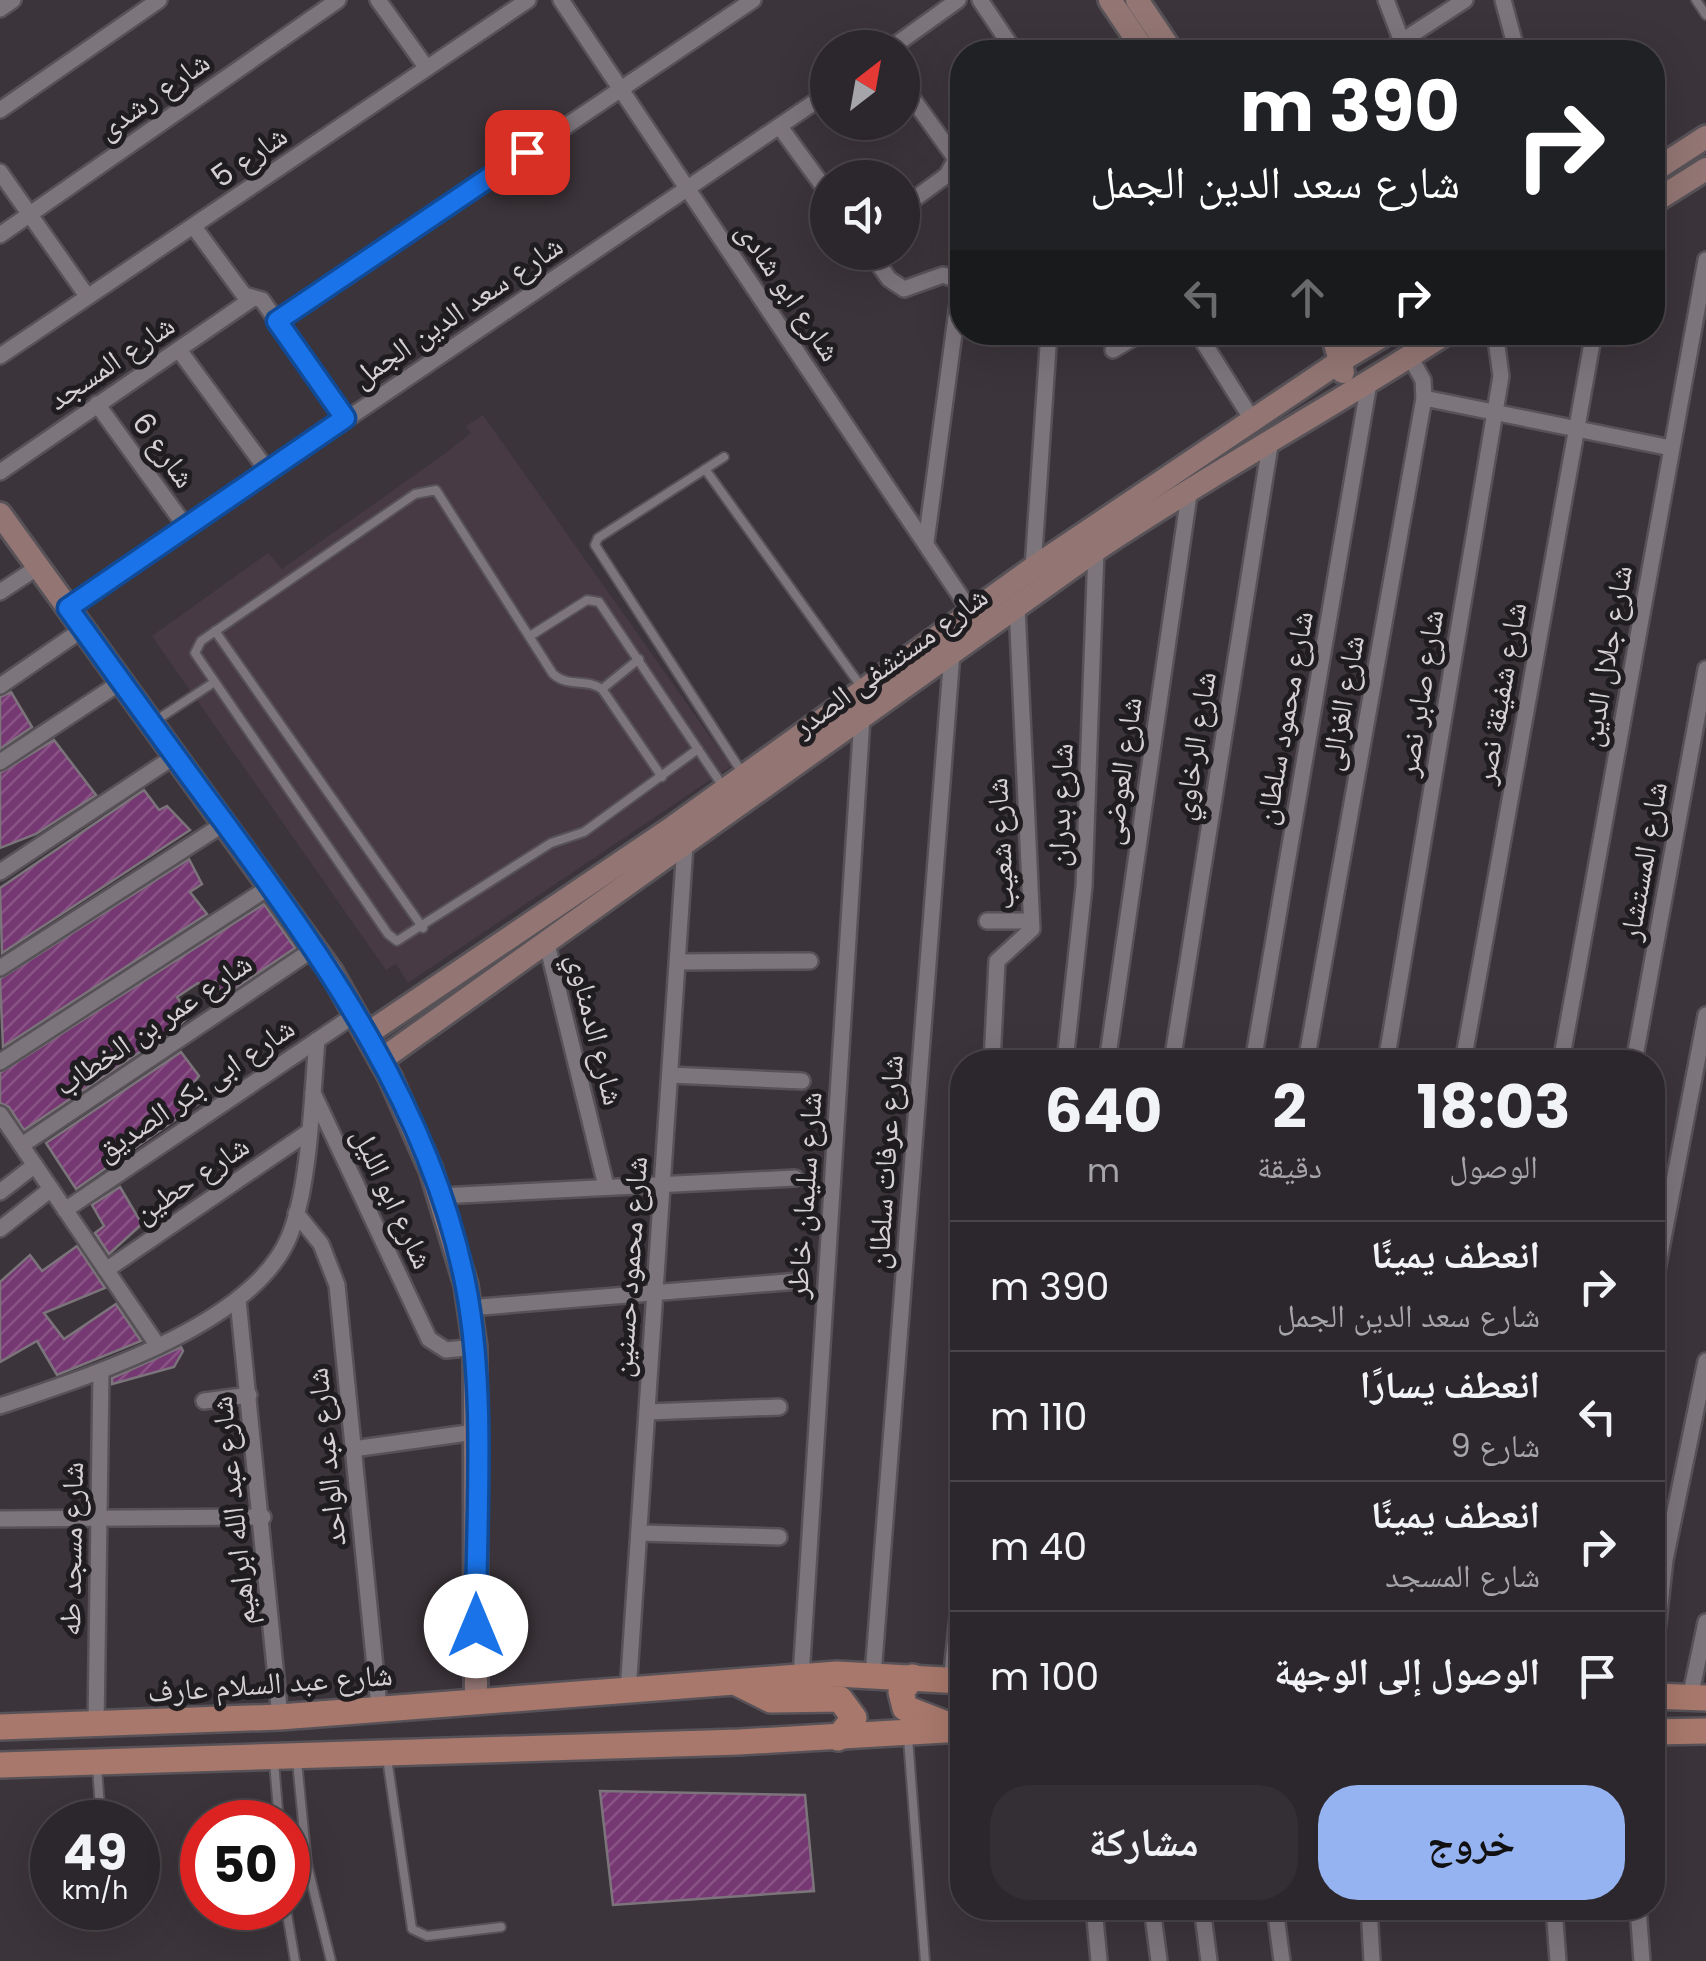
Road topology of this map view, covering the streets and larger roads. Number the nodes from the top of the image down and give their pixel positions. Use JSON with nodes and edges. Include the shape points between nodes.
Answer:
{"nodes":[{"id":1,"x":13,"y":0,"type":"edge"},
{"id":2,"x":159,"y":0,"type":"edge"},
{"id":3,"x":338,"y":0,"type":"edge"},
{"id":4,"x":378,"y":0,"type":"edge"},
{"id":5,"x":528,"y":0,"type":"edge"},
{"id":6,"x":561,"y":0,"type":"edge"},
{"id":7,"x":754,"y":0,"type":"edge"},
{"id":8,"x":958,"y":0,"type":"edge"},
{"id":9,"x":980,"y":0,"type":"edge"},
{"id":10,"x":1110,"y":0,"type":"edge"},
{"id":11,"x":1136,"y":0,"type":"edge"},
{"id":12,"x":1386,"y":0,"type":"edge"},
{"id":13,"x":1466,"y":0,"type":"edge"},
{"id":14,"x":1503,"y":0,"type":"edge"},
{"id":15,"x":0,"y":8,"type":"edge"},
{"id":16,"x":916,"y":30,"type":"edge"},
{"id":17,"x":1007,"y":40,"type":"edge"},
{"id":18,"x":1137,"y":40,"type":"edge"},
{"id":19,"x":1164,"y":40,"type":"edge"},
{"id":20,"x":1401,"y":40,"type":"edge"},
{"id":21,"x":1413,"y":40,"type":"edge"},
{"id":22,"x":1514,"y":40,"type":"edge"},
{"id":23,"x":426,"y":67,"type":"junction"},
{"id":24,"x":620,"y":89,"type":"junction"},
{"id":25,"x":810,"y":106,"type":"edge"},
{"id":26,"x":920,"y":109,"type":"edge"},
{"id":27,"x":0,"y":110,"type":"edge"},
{"id":28,"x":780,"y":128,"type":"junction"},
{"id":29,"x":1706,"y":138,"type":"edge"},
{"id":30,"x":950,"y":151,"type":"edge"},
{"id":31,"x":1665,"y":164,"type":"edge"},
{"id":32,"x":810,"y":169,"type":"edge"},
{"id":33,"x":1706,"y":169,"type":"edge"},
{"id":34,"x":950,"y":170,"type":"edge"},
{"id":35,"x":0,"y":172,"type":"edge"},
{"id":36,"x":688,"y":190,"type":"junction"},
{"id":37,"x":920,"y":195,"type":"edge"},
{"id":38,"x":1665,"y":195,"type":"edge"},
{"id":39,"x":30,"y":214,"type":"junction"},
{"id":40,"x":194,"y":227,"type":"junction"},
{"id":41,"x":0,"y":236,"type":"edge"},
{"id":42,"x":1706,"y":260,"type":"edge"},
{"id":43,"x":883,"y":270,"type":"edge"},
{"id":44,"x":950,"y":277,"type":"edge"},
{"id":45,"x":87,"y":296,"type":"junction"},
{"id":46,"x":252,"y":298,"type":"junction"},
{"id":47,"x":277,"y":321,"type":"junction"},
{"id":48,"x":952,"y":345,"type":"edge"},
{"id":49,"x":1048,"y":345,"type":"edge"},
{"id":50,"x":1121,"y":345,"type":"edge"},
{"id":51,"x":1205,"y":345,"type":"edge"},
{"id":52,"x":1337,"y":345,"type":"edge"},
{"id":53,"x":1365,"y":345,"type":"edge"},
{"id":54,"x":1395,"y":345,"type":"edge"},
{"id":55,"x":1425,"y":345,"type":"edge"},
{"id":56,"x":1497,"y":345,"type":"edge"},
{"id":57,"x":1591,"y":345,"type":"edge"},
{"id":58,"x":179,"y":350,"type":"junction"},
{"id":59,"x":1113,"y":350,"type":"dead end"},
{"id":60,"x":0,"y":356,"type":"edge"},
{"id":61,"x":1410,"y":357,"type":"junction"},
{"id":62,"x":1342,"y":360,"type":"junction"},
{"id":63,"x":1319,"y":376,"type":"junction"},
{"id":64,"x":1352,"y":394,"type":"junction"},
{"id":65,"x":1424,"y":398,"type":"junction"},
{"id":66,"x":97,"y":404,"type":"junction"},
{"id":67,"x":1494,"y":415,"type":"junction"},
{"id":68,"x":345,"y":418,"type":"junction"},
{"id":69,"x":1254,"y":421,"type":"junction"},
{"id":70,"x":1574,"y":430,"type":"junction"},
{"id":71,"x":1271,"y":438,"type":"junction"},
{"id":72,"x":1671,"y":448,"type":"junction"},
{"id":73,"x":267,"y":470,"type":"junction"},
{"id":74,"x":0,"y":472,"type":"edge"},
{"id":75,"x":1190,"y":486,"type":"junction"},
{"id":76,"x":0,"y":514,"type":"edge"},
{"id":77,"x":186,"y":527,"type":"junction"},
{"id":78,"x":926,"y":542,"type":"junction"},
{"id":79,"x":1096,"y":550,"type":"junction"},
{"id":80,"x":38,"y":567,"type":"junction"},
{"id":81,"x":1033,"y":568,"type":"junction"},
{"id":82,"x":0,"y":592,"type":"edge"},
{"id":83,"x":1017,"y":606,"type":"junction"},
{"id":84,"x":68,"y":608,"type":"junction"},
{"id":85,"x":971,"y":612,"type":"junction"},
{"id":86,"x":83,"y":629,"type":"junction"},
{"id":87,"x":952,"y":653,"type":"junction"},
{"id":88,"x":1706,"y":669,"type":"edge"},
{"id":89,"x":121,"y":682,"type":"junction"},
{"id":90,"x":0,"y":686,"type":"edge"},
{"id":91,"x":862,"y":718,"type":"junction"},
{"id":92,"x":175,"y":756,"type":"junction"},
{"id":93,"x":0,"y":762,"type":"edge"},
{"id":94,"x":224,"y":823,"type":"junction"},
{"id":95,"x":685,"y":845,"type":"junction"},
{"id":96,"x":0,"y":872,"type":"edge"},
{"id":97,"x":271,"y":886,"type":"junction"},
{"id":98,"x":987,"y":921,"type":"dead end"},
{"id":99,"x":1032,"y":921,"type":"junction"},
{"id":100,"x":547,"y":944,"type":"junction"},
{"id":101,"x":315,"y":948,"type":"junction"},
{"id":102,"x":810,"y":961,"type":"dead end"},
{"id":103,"x":678,"y":962,"type":"junction"},
{"id":104,"x":0,"y":968,"type":"edge"},
{"id":105,"x":1706,"y":1015,"type":"edge"},
{"id":106,"x":362,"y":1024,"type":"junction"},
{"id":107,"x":318,"y":1040,"type":"junction"},
{"id":108,"x":992,"y":1050,"type":"edge"},
{"id":109,"x":1066,"y":1050,"type":"edge"},
{"id":110,"x":1109,"y":1050,"type":"edge"},
{"id":111,"x":1174,"y":1050,"type":"edge"},
{"id":112,"x":1254,"y":1050,"type":"edge"},
{"id":113,"x":1308,"y":1050,"type":"edge"},
{"id":114,"x":1388,"y":1050,"type":"edge"},
{"id":115,"x":1466,"y":1050,"type":"edge"},
{"id":116,"x":1563,"y":1050,"type":"edge"},
{"id":117,"x":1636,"y":1050,"type":"edge"},
{"id":118,"x":381,"y":1060,"type":"junction"},
{"id":119,"x":0,"y":1062,"type":"edge"},
{"id":120,"x":670,"y":1075,"type":"junction"},
{"id":121,"x":802,"y":1081,"type":"dead end"},
{"id":122,"x":312,"y":1091,"type":"junction"},
{"id":123,"x":0,"y":1114,"type":"edge"},
{"id":124,"x":307,"y":1134,"type":"junction"},
{"id":125,"x":22,"y":1145,"type":"junction"},
{"id":126,"x":35,"y":1165,"type":"junction"},
{"id":127,"x":795,"y":1178,"type":"dead end"},
{"id":128,"x":662,"y":1184,"type":"junction"},
{"id":129,"x":606,"y":1186,"type":"junction"},
{"id":130,"x":51,"y":1189,"type":"junction"},
{"id":131,"x":0,"y":1192,"type":"edge"},
{"id":132,"x":440,"y":1196,"type":"junction"},
{"id":133,"x":65,"y":1210,"type":"junction"},
{"id":134,"x":296,"y":1213,"type":"junction"},
{"id":135,"x":1665,"y":1228,"type":"edge"},
{"id":136,"x":0,"y":1229,"type":"edge"},
{"id":137,"x":106,"y":1270,"type":"junction"},
{"id":138,"x":798,"y":1281,"type":"dead end"},
{"id":139,"x":655,"y":1292,"type":"junction"},
{"id":140,"x":238,"y":1300,"type":"junction"},
{"id":141,"x":469,"y":1308,"type":"junction"},
{"id":142,"x":158,"y":1346,"type":"junction"},
{"id":143,"x":474,"y":1347,"type":"junction"},
{"id":144,"x":1706,"y":1361,"type":"edge"},
{"id":145,"x":101,"y":1372,"type":"junction"},
{"id":146,"x":249,"y":1395,"type":"junction"},
{"id":147,"x":204,"y":1401,"type":"dead end"},
{"id":148,"x":0,"y":1406,"type":"edge"},
{"id":149,"x":779,"y":1407,"type":"dead end"},
{"id":150,"x":647,"y":1412,"type":"junction"},
{"id":151,"x":475,"y":1432,"type":"junction"},
{"id":152,"x":353,"y":1449,"type":"junction"},
{"id":153,"x":263,"y":1517,"type":"junction"},
{"id":154,"x":0,"y":1519,"type":"edge"},
{"id":155,"x":99,"y":1522,"type":"junction"},
{"id":156,"x":638,"y":1534,"type":"junction"},
{"id":157,"x":778,"y":1537,"type":"dead end"},
{"id":158,"x":1665,"y":1560,"type":"edge"},
{"id":159,"x":1706,"y":1622,"type":"edge"},
{"id":160,"x":873,"y":1674,"type":"junction"},
{"id":161,"x":800,"y":1677,"type":"junction"},
{"id":162,"x":913,"y":1678,"type":"junction"},
{"id":163,"x":950,"y":1681,"type":"edge"},
{"id":164,"x":737,"y":1683,"type":"junction"},
{"id":165,"x":628,"y":1692,"type":"junction"},
{"id":166,"x":1665,"y":1697,"type":"edge"},
{"id":167,"x":1698,"y":1698,"type":"edge"},
{"id":168,"x":476,"y":1703,"type":"junction"},
{"id":169,"x":379,"y":1708,"type":"junction"},
{"id":170,"x":280,"y":1717,"type":"junction"},
{"id":171,"x":950,"y":1725,"type":"edge"},
{"id":172,"x":96,"y":1726,"type":"junction"},
{"id":173,"x":0,"y":1727,"type":"edge"},
{"id":174,"x":950,"y":1730,"type":"edge"},
{"id":175,"x":1665,"y":1732,"type":"edge"},
{"id":176,"x":1706,"y":1732,"type":"edge"},
{"id":177,"x":838,"y":1738,"type":"junction"},
{"id":178,"x":0,"y":1765,"type":"edge"},
{"id":179,"x":1095,"y":1920,"type":"edge"},
{"id":180,"x":1154,"y":1920,"type":"edge"},
{"id":181,"x":1204,"y":1920,"type":"edge"},
{"id":182,"x":1277,"y":1920,"type":"edge"},
{"id":183,"x":1369,"y":1920,"type":"edge"},
{"id":184,"x":1555,"y":1920,"type":"edge"},
{"id":185,"x":1639,"y":1920,"type":"edge"},
{"id":186,"x":1099,"y":1961,"type":"edge"},
{"id":187,"x":1159,"y":1961,"type":"edge"},
{"id":188,"x":1209,"y":1961,"type":"edge"},
{"id":189,"x":1282,"y":1961,"type":"edge"},
{"id":190,"x":1372,"y":1961,"type":"edge"},
{"id":191,"x":1558,"y":1961,"type":"edge"},
{"id":192,"x":1642,"y":1961,"type":"edge"}],
"edges":[{"from":1,"to":15,"type":"street"},
{"from":2,"to":27,"type":"street"},
{"from":3,"to":39,"type":"street","name":"شارع رشدى"},
{"from":4,"to":23,"type":"street"},
{"from":5,"to":23,"type":"street","name":"شارع 5"},
{"from":6,"to":24,"type":"street","name":"شارع ابو شادى"},
{"from":7,"to":24,"type":"street"},
{"from":8,"to":16,"type":"street"},
{"from":9,"to":17,"type":"street"},
{"from":10,"to":18,"type":"main road"},
{"from":11,"to":19,"type":"main road"},
{"from":12,"to":20,"type":"street"},
{"from":13,"to":21,"type":"street"},
{"from":14,"to":22,"type":"street"},
{"from":23,"to":40,"type":"street","name":"شارع 5"},
{"from":24,"to":36,"type":"street","name":"شارع ابو شادى"},
{"from":24,"to":47,"type":"street"},
{"from":25,"to":28,"type":"street","name":"شارع سعد الدين الجمل"},
{"from":26,"to":30,"type":"street"},
{"from":28,"to":32,"type":"street"},
{"from":28,"to":36,"type":"street","name":"شارع سعد الدين الجمل"},
{"from":29,"to":31,"type":"main road"},
{"from":33,"to":38,"type":"main road"},
{"from":34,"to":37,"type":"street"},
{"from":35,"to":39,"type":"street"},
{"from":36,"to":68,"type":"street","name":"شارع سعد الدين الجمل"},
{"from":36,"to":78,"type":"street","name":"شارع ابو شادى"},
{"from":39,"to":41,"type":"street","name":"شارع رشدى"},
{"from":39,"to":45,"type":"street"},
{"from":40,"to":45,"type":"street","name":"شارع 5"},
{"from":40,"to":46,"type":"street"},
{"from":42,"to":72,"type":"street","name":"شارع جلال الدين"},
{"from":43,"to":44,"type":"street","via":[[904,289]]},
{"from":45,"to":60,"type":"street","name":"شارع 5"},
{"from":46,"to":47,"type":"street","via":[[262,300]]},
{"from":46,"to":58,"type":"street","name":"شارع المسجد"},
{"from":47,"to":68,"type":"street"},
{"from":48,"to":78,"type":"street"},
{"from":49,"to":81,"type":"street"},
{"from":50,"to":59,"type":"street"},
{"from":51,"to":69,"type":"street"},
{"from":52,"to":62,"type":"main road"},
{"from":53,"to":62,"type":"main road","name":"شارع مستشفى الصدر"},
{"from":54,"to":61,"type":"main road"},
{"from":55,"to":61,"type":"main road","name":"شارع مستشفى الصدر"},
{"from":56,"to":67,"type":"street","name":"شارع صابر نصر","via":[[1501,376]]},
{"from":57,"to":70,"type":"street","name":"شارع شفيقة نصر"},
{"from":58,"to":66,"type":"street","name":"شارع المسجد"},
{"from":58,"to":73,"type":"street"},
{"from":61,"to":64,"type":"main road","name":"شارع مستشفى الصدر"},
{"from":61,"to":65,"type":"street","name":"شارع الغزالى"},
{"from":62,"to":63,"type":"main road","name":"شارع مستشفى الصدر"},
{"from":62,"to":64,"type":"main road"},
{"from":63,"to":64,"type":"main road"},
{"from":63,"to":69,"type":"main road","name":"شارع مستشفى الصدر"},
{"from":64,"to":71,"type":"main road","name":"شارع مستشفى الصدر"},
{"from":64,"to":112,"type":"street","name":"شارع محمود سلطان"},
{"from":65,"to":67,"type":"street"},
{"from":65,"to":113,"type":"street","name":"شارع الغزالى"},
{"from":66,"to":74,"type":"street","name":"شارع المسجد"},
{"from":66,"to":77,"type":"street","name":"شارع 6"},
{"from":67,"to":70,"type":"street"},
{"from":67,"to":114,"type":"street","name":"شارع صابر نصر"},
{"from":68,"to":73,"type":"street","name":"شارع سعد الدين الجمل"},
{"from":69,"to":81,"type":"main road","name":"شارع مستشفى الصدر"},
{"from":70,"to":72,"type":"street"},
{"from":70,"to":115,"type":"street","name":"شارع شفيقة نصر"},
{"from":71,"to":75,"type":"main road","name":"شارع مستشفى الصدر"},
{"from":71,"to":111,"type":"street","name":"شارع الرخاوي"},
{"from":72,"to":116,"type":"street","name":"شارع جلال الدين"},
{"from":73,"to":77,"type":"street","name":"شارع سعد الدين الجمل"},
{"from":75,"to":79,"type":"main road","name":"شارع مستشفى الصدر"},
{"from":75,"to":110,"type":"street","name":"شارع العوضى"},
{"from":76,"to":80,"type":"main road"},
{"from":77,"to":84,"type":"street","name":"شارع سعد الدين الجمل"},
{"from":78,"to":85,"type":"street","name":"شارع ابو شادى"},
{"from":79,"to":83,"type":"main road","name":"شارع مستشفى الصدر"},
{"from":79,"to":109,"type":"street","name":"شارع بدران","via":[[1084,886]]},
{"from":80,"to":82,"type":"street"},
{"from":80,"to":84,"type":"main road"},
{"from":81,"to":85,"type":"main road","name":"شارع مستشفى الصدر"},
{"from":83,"to":87,"type":"main road","name":"شارع مستشفى الصدر"},
{"from":83,"to":99,"type":"street","name":"شارع شعيب"},
{"from":84,"to":86,"type":"main road"},
{"from":85,"to":106,"type":"main road","name":"شارع مستشفى الصدر","via":[[734,782]]},
{"from":86,"to":89,"type":"main road"},
{"from":86,"to":90,"type":"street"},
{"from":87,"to":91,"type":"main road","name":"شارع مستشفى الصدر"},
{"from":87,"to":160,"type":"street","name":"شارع عرفات سلطان"},
{"from":88,"to":117,"type":"street","name":"شارع المستشار"},
{"from":89,"to":92,"type":"main road"},
{"from":89,"to":93,"type":"street"},
{"from":91,"to":95,"type":"main road","name":"شارع مستشفى الصدر"},
{"from":91,"to":161,"type":"street","name":"شارع سليمان خاطر"},
{"from":92,"to":94,"type":"main road"},
{"from":92,"to":96,"type":"street"},
{"from":94,"to":97,"type":"main road"},
{"from":94,"to":104,"type":"street"},
{"from":95,"to":100,"type":"main road","name":"شارع مستشفى الصدر"},
{"from":95,"to":103,"type":"street","name":"شارع محمود حسنين"},
{"from":97,"to":101,"type":"main road"},
{"from":97,"to":119,"type":"street"},
{"from":98,"to":99,"type":"street"},
{"from":99,"to":108,"type":"street","name":"شارع شعيب","via":[[1030,934],[996,964]]},
{"from":100,"to":118,"type":"main road","name":"شارع مستشفى الصدر"},
{"from":100,"to":129,"type":"street","name":"شارع الدمناوي"},
{"from":101,"to":106,"type":"main road"},
{"from":101,"to":125,"type":"street","name":"شارع عمر بن الخطاب"},
{"from":102,"to":103,"type":"street"},
{"from":103,"to":120,"type":"street","name":"شارع محمود حسنين"},
{"from":105,"to":135,"type":"street"},
{"from":106,"to":107,"type":"street","name":"شارع ابى بكر الصديق"},
{"from":106,"to":118,"type":"main road"},
{"from":107,"to":122,"type":"street"},
{"from":107,"to":133,"type":"street","name":"شارع ابى بكر الصديق"},
{"from":118,"to":132,"type":"main road"},
{"from":120,"to":121,"type":"street"},
{"from":120,"to":128,"type":"street","name":"شارع محمود حسنين"},
{"from":122,"to":124,"type":"street"},
{"from":122,"to":143,"type":"street","name":"شارع ابو الليل","via":[[429,1339],[446,1350]]},
{"from":123,"to":125,"type":"street"},
{"from":124,"to":134,"type":"street"},
{"from":124,"to":137,"type":"street","name":"شارع حطين"},
{"from":125,"to":126,"type":"street"},
{"from":126,"to":130,"type":"street"},
{"from":126,"to":131,"type":"street"},
{"from":127,"to":128,"type":"street"},
{"from":128,"to":129,"type":"street"},
{"from":128,"to":139,"type":"street","name":"شارع محمود حسنين"},
{"from":129,"to":132,"type":"street"},
{"from":130,"to":133,"type":"street"},
{"from":130,"to":136,"type":"street"},
{"from":132,"to":141,"type":"main road"},
{"from":133,"to":137,"type":"street"},
{"from":134,"to":140,"type":"street","via":[[270,1271]]},
{"from":134,"to":152,"type":"street","name":"شارع عبد الواحد","via":[[320,1244],[336,1284]]},
{"from":137,"to":142,"type":"street"},
{"from":138,"to":139,"type":"street"},
{"from":139,"to":141,"type":"street"},
{"from":139,"to":150,"type":"street","name":"شارع محمود حسنين"},
{"from":140,"to":142,"type":"street"},
{"from":140,"to":146,"type":"street","name":"شارع عبد الله ابراهيم"},
{"from":141,"to":143,"type":"main road"},
{"from":142,"to":145,"type":"street"},
{"from":143,"to":151,"type":"main road"},
{"from":144,"to":158,"type":"street"},
{"from":145,"to":148,"type":"street"},
{"from":145,"to":155,"type":"street","name":"شارع مسجد طه"},
{"from":146,"to":147,"type":"street"},
{"from":146,"to":153,"type":"street","name":"شارع عبد الله ابراهيم"},
{"from":149,"to":150,"type":"street"},
{"from":150,"to":156,"type":"street","name":"شارع محمود حسنين"},
{"from":151,"to":152,"type":"street"},
{"from":151,"to":168,"type":"main road"},
{"from":152,"to":169,"type":"street","name":"شارع عبد الواحد"},
{"from":153,"to":155,"type":"street"},
{"from":153,"to":170,"type":"street","name":"شارع عبد الله ابراهيم"},
{"from":154,"to":155,"type":"street"},
{"from":155,"to":172,"type":"street","name":"شارع مسجد طه"},
{"from":156,"to":157,"type":"street"},
{"from":156,"to":165,"type":"street","name":"شارع محمود حسنين"},
{"from":159,"to":167,"type":"street"},
{"from":160,"to":161,"type":"main road","name":"شارع عبد السلام عارف"},
{"from":160,"to":162,"type":"main road","name":"شارع عبد السلام عارف"},
{"from":161,"to":164,"type":"main road","name":"شارع عبد السلام عارف"},
{"from":162,"to":163,"type":"main road","name":"شارع عبد السلام عارف"},
{"from":162,"to":171,"type":"main road","via":[[902,1692],[905,1708]]},
{"from":164,"to":165,"type":"main road","name":"شارع عبد السلام عارف"},
{"from":164,"to":177,"type":"main road","via":[[771,1700],[848,1703],[854,1718]]},
{"from":165,"to":168,"type":"main road","name":"شارع عبد السلام عارف"},
{"from":166,"to":167,"type":"main road"},
{"from":168,"to":169,"type":"main road","name":"شارع عبد السلام عارف"},
{"from":169,"to":170,"type":"main road","name":"شارع عبد السلام عارف"},
{"from":170,"to":172,"type":"main road","name":"شارع عبد السلام عارف"},
{"from":172,"to":173,"type":"main road","name":"شارع عبد السلام عارف"},
{"from":174,"to":177,"type":"main road"},
{"from":175,"to":176,"type":"main road"},
{"from":177,"to":178,"type":"main road"},
{"from":179,"to":186,"type":"street"},
{"from":180,"to":187,"type":"street"},
{"from":181,"to":188,"type":"street"},
{"from":182,"to":189,"type":"street"},
{"from":183,"to":190,"type":"street"},
{"from":184,"to":191,"type":"street"},
{"from":185,"to":192,"type":"street"}]}
